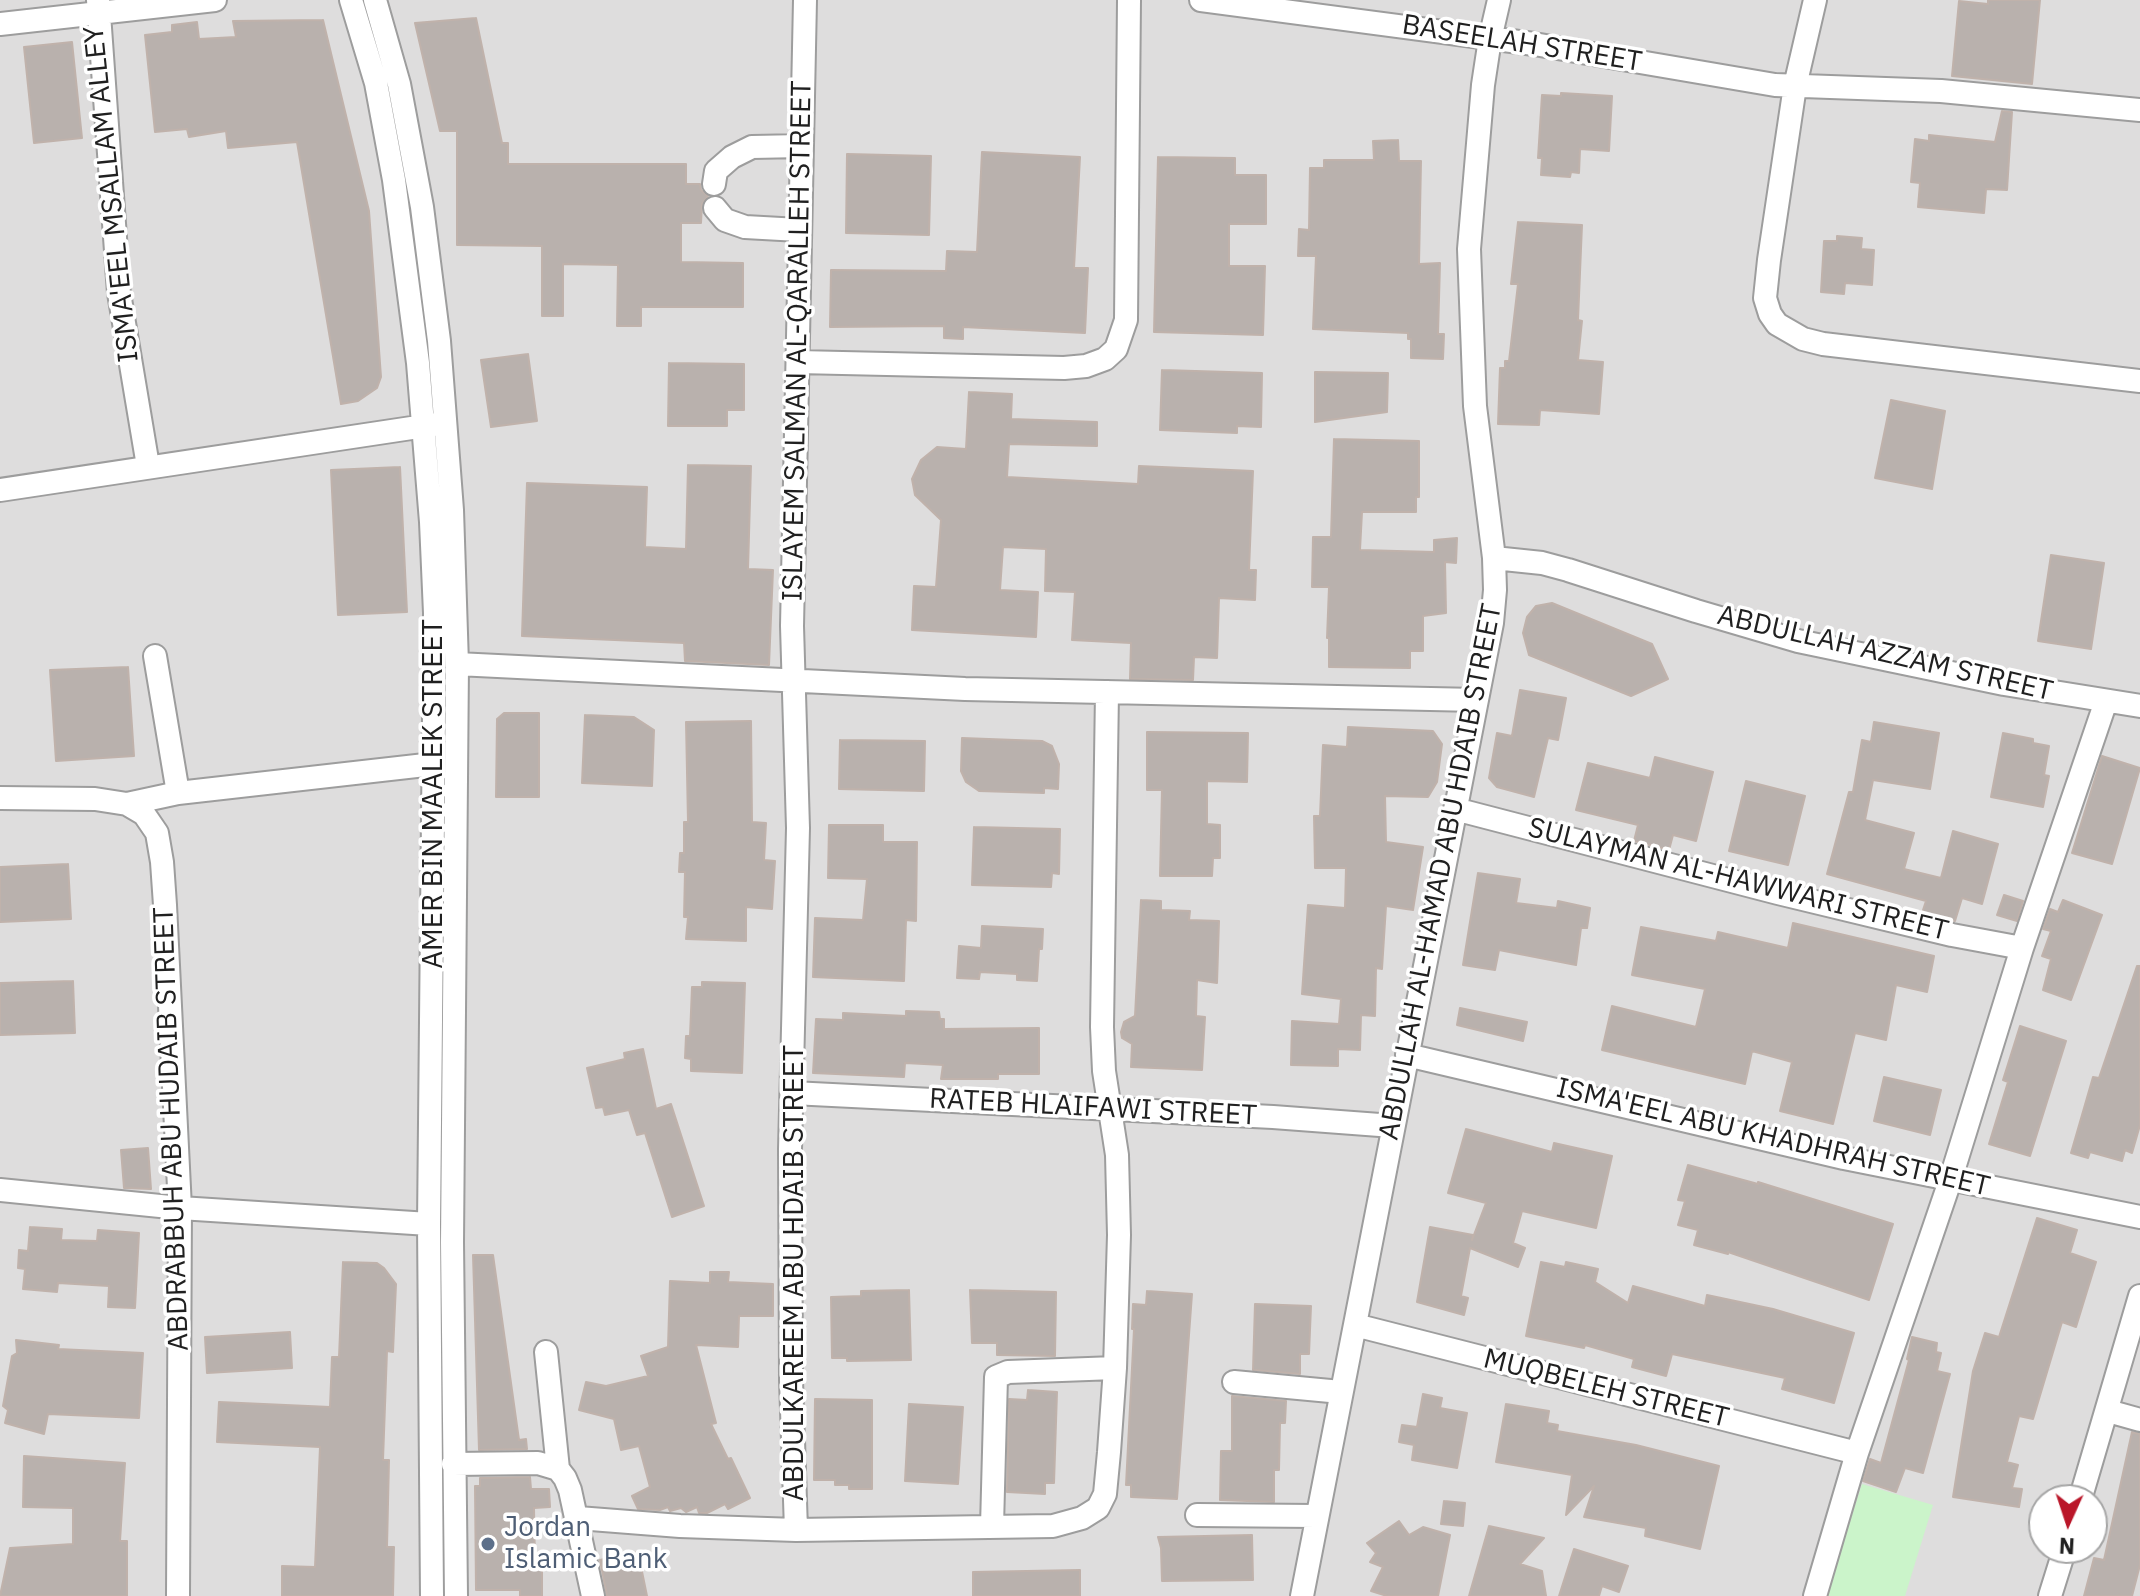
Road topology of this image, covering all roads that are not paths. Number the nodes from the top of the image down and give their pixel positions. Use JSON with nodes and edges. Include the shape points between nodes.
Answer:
{"nodes":[{"id":1,"x":215,"y":0,"type":"edge"},
{"id":2,"x":351,"y":0,"type":"edge"},
{"id":3,"x":375,"y":0,"type":"edge"},
{"id":4,"x":805,"y":0,"type":"edge"},
{"id":5,"x":1129,"y":0,"type":"edge"},
{"id":6,"x":1201,"y":0,"type":"edge"},
{"id":7,"x":1499,"y":0,"type":"edge"},
{"id":8,"x":1815,"y":0,"type":"edge"},
{"id":9,"x":98,"y":7,"type":"edge"},
{"id":10,"x":1312,"y":7,"type":"edge"},
{"id":11,"x":0,"y":24,"type":"edge"},
{"id":12,"x":1490,"y":39,"type":"junction"},
{"id":13,"x":1795,"y":86,"type":"junction"},
{"id":14,"x":2140,"y":110,"type":"edge"},
{"id":15,"x":802,"y":146,"type":"junction"},
{"id":16,"x":714,"y":184,"type":"dead end"},
{"id":17,"x":715,"y":208,"type":"dead end"},
{"id":18,"x":799,"y":230,"type":"junction"},
{"id":19,"x":798,"y":362,"type":"junction"},
{"id":20,"x":2140,"y":381,"type":"edge"},
{"id":21,"x":446,"y":423,"type":"junction"},
{"id":22,"x":422,"y":425,"type":"junction"},
{"id":23,"x":148,"y":466,"type":"junction"},
{"id":24,"x":0,"y":490,"type":"edge"},
{"id":25,"x":1494,"y":558,"type":"junction"},
{"id":26,"x":155,"y":656,"type":"dead end"},
{"id":27,"x":457,"y":664,"type":"junction"},
{"id":28,"x":793,"y":681,"type":"junction"},
{"id":29,"x":1107,"y":692,"type":"junction"},
{"id":30,"x":1477,"y":700,"type":"junction"},
{"id":31,"x":2106,"y":701,"type":"junction"},
{"id":32,"x":2140,"y":706,"type":"edge"},
{"id":33,"x":434,"y":764,"type":"junction"},
{"id":34,"x":178,"y":793,"type":"junction"},
{"id":35,"x":0,"y":798,"type":"edge"},
{"id":36,"x":127,"y":804,"type":"junction"},
{"id":37,"x":1455,"y":809,"type":"junction"},
{"id":38,"x":2022,"y":948,"type":"junction"},
{"id":39,"x":1407,"y":1055,"type":"junction"},
{"id":40,"x":792,"y":1093,"type":"junction"},
{"id":41,"x":1112,"y":1109,"type":"junction"},
{"id":42,"x":1393,"y":1126,"type":"junction"},
{"id":43,"x":1950,"y":1181,"type":"junction"},
{"id":44,"x":0,"y":1190,"type":"edge"},
{"id":45,"x":180,"y":1208,"type":"junction"},
{"id":46,"x":2140,"y":1217,"type":"edge"},
{"id":47,"x":429,"y":1224,"type":"junction"},
{"id":48,"x":2140,"y":1296,"type":"edge"},
{"id":49,"x":1355,"y":1325,"type":"junction"},
{"id":50,"x":546,"y":1352,"type":"dead end"},
{"id":51,"x":1115,"y":1368,"type":"junction"},
{"id":52,"x":1234,"y":1382,"type":"dead end"},
{"id":53,"x":1341,"y":1392,"type":"junction"},
{"id":54,"x":2108,"y":1411,"type":"junction"},
{"id":55,"x":2140,"y":1420,"type":"edge"},
{"id":56,"x":1857,"y":1453,"type":"junction"},
{"id":57,"x":453,"y":1464,"type":"junction"},
{"id":58,"x":558,"y":1469,"type":"junction"},
{"id":59,"x":2085,"y":1484,"type":"edge"},
{"id":60,"x":1197,"y":1515,"type":"dead end"},
{"id":61,"x":1316,"y":1516,"type":"junction"},
{"id":62,"x":578,"y":1518,"type":"junction"},
{"id":63,"x":992,"y":1526,"type":"junction"},
{"id":64,"x":796,"y":1530,"type":"junction"},
{"id":65,"x":2060,"y":1564,"type":"edge"},
{"id":66,"x":178,"y":1596,"type":"edge"},
{"id":67,"x":432,"y":1596,"type":"edge"},
{"id":68,"x":456,"y":1596,"type":"edge"},
{"id":69,"x":593,"y":1596,"type":"edge"},
{"id":70,"x":1302,"y":1596,"type":"edge"},
{"id":71,"x":1815,"y":1596,"type":"edge"},
{"id":72,"x":2050,"y":1596,"type":"edge"}],
"edges":[{"from":1,"to":9,"type":"street"},
{"from":2,"to":22,"type":"street","name":"AMER BIN MAALEK STREET","via":[[376,83],[394,180]]},
{"from":3,"to":21,"type":"street","name":"AMER BIN MAALEK STREET","via":[[399,84],[422,207]]},
{"from":4,"to":15,"type":"street","name":"ISLAYEM SALMAN AL-QARALLEH STREET"},
{"from":5,"to":19,"type":"street","via":[[1126,320],[1116,349],[1086,366],[1064,368]]},
{"from":6,"to":10,"type":"street","name":"BASEELAH STREET"},
{"from":7,"to":12,"type":"street","name":"ABDULLAH AL-HAMAD ABU HDAIB STREET"},
{"from":8,"to":13,"type":"street"},
{"from":9,"to":11,"type":"street","name":"ISMA'EEL MSALLAM ALLEY"},
{"from":9,"to":23,"type":"street","name":"ISMA'EEL MSALLAM ALLEY","via":[[119,293]]},
{"from":10,"to":12,"type":"street","name":"BASEELAH STREET"},
{"from":12,"to":13,"type":"street","name":"BASEELAH STREET"},
{"from":12,"to":25,"type":"street","name":"ABDULLAH AL-HAMAD ABU HDAIB STREET","via":[[1475,152],[1469,295],[1475,406]]},
{"from":13,"to":14,"type":"street","name":"BASEELAH STREET","via":[[1941,91]]},
{"from":13,"to":20,"type":"street","via":[[1765,298],[1777,324],[1823,344]]},
{"from":15,"to":16,"type":"street","via":[[752,147],[716,171]]},
{"from":15,"to":18,"type":"street","name":"ISLAYEM SALMAN AL-QARALLEH STREET"},
{"from":17,"to":18,"type":"street","via":[[725,220],[745,227]]},
{"from":18,"to":19,"type":"street","name":"ISLAYEM SALMAN AL-QARALLEH STREET"},
{"from":19,"to":28,"type":"street","name":"ISLAYEM SALMAN AL-QARALLEH STREET"},
{"from":21,"to":22,"type":"street"},
{"from":21,"to":27,"type":"street","name":"AMER BIN MAALEK STREET"},
{"from":22,"to":23,"type":"street"},
{"from":22,"to":33,"type":"street","name":"AMER BIN MAALEK STREET","via":[[435,613]]},
{"from":23,"to":24,"type":"street"},
{"from":25,"to":30,"type":"street","name":"ABDULLAH AL-HAMAD ABU HDAIB STREET","via":[[1492,623]]},
{"from":25,"to":31,"type":"street","name":"ABDULLAH AZZAM STREET","via":[[1568,570],[1798,641]]},
{"from":26,"to":34,"type":"street"},
{"from":27,"to":28,"type":"street"},
{"from":27,"to":57,"type":"street","name":"AMER BIN MAALEK STREET"},
{"from":28,"to":29,"type":"street"},
{"from":28,"to":40,"type":"street","name":"ABDULKAREEM ABU HDAIB STREET","via":[[798,842]]},
{"from":29,"to":30,"type":"street"},
{"from":29,"to":41,"type":"street","name":"ABDULKAREEM ABU HDAIB STREET","via":[[1102,1027]]},
{"from":30,"to":37,"type":"street","name":"ABDULLAH AL-HAMAD ABU HDAIB STREET"},
{"from":31,"to":32,"type":"street","name":"ABDULLAH AZZAM STREET"},
{"from":31,"to":38,"type":"street"},
{"from":33,"to":34,"type":"street"},
{"from":33,"to":47,"type":"street","name":"AMER BIN MAALEK STREET"},
{"from":34,"to":36,"type":"street"},
{"from":35,"to":36,"type":"street"},
{"from":36,"to":45,"type":"street","name":"ABDRABBUH ABU HUDAIB STREET","via":[[144,814],[157,833],[162,862]]},
{"from":37,"to":38,"type":"street","name":"SULAYMAN AL-HAWWARI STREET","via":[[1778,893]]},
{"from":37,"to":39,"type":"street","name":"ABDULLAH AL-HAMAD ABU HDAIB STREET"},
{"from":38,"to":43,"type":"street"},
{"from":39,"to":42,"type":"street","name":"ABDULLAH AL-HAMAD ABU HDAIB STREET"},
{"from":39,"to":43,"type":"street","name":"ISMA'EEL ABU KHADHRAH STREET"},
{"from":40,"to":41,"type":"street","name":"RATEB HLAIFAWI STREET"},
{"from":40,"to":64,"type":"street","name":"ABDULKAREEM ABU HDAIB STREET"},
{"from":41,"to":42,"type":"street","name":"RATEB HLAIFAWI STREET"},
{"from":41,"to":51,"type":"street","name":"ABDULKAREEM ABU HDAIB STREET","via":[[1119,1235]]},
{"from":42,"to":49,"type":"street","name":"ABDULLAH AL-HAMAD ABU HDAIB STREET"},
{"from":43,"to":46,"type":"street","name":"ISMA'EEL ABU KHADHRAH STREET"},
{"from":43,"to":56,"type":"street"},
{"from":44,"to":45,"type":"street"},
{"from":45,"to":47,"type":"street"},
{"from":45,"to":66,"type":"street","name":"ABDRABBUH ABU HUDAIB STREET"},
{"from":47,"to":67,"type":"street","name":"AMER BIN MAALEK STREET"},
{"from":48,"to":54,"type":"street"},
{"from":49,"to":53,"type":"street","name":"ABDULLAH AL-HAMAD ABU HDAIB STREET"},
{"from":49,"to":56,"type":"street","name":"MUQBELEH STREET"},
{"from":50,"to":58,"type":"street"},
{"from":51,"to":63,"type":"street","name":"ABDULKAREEM ABU HDAIB STREET","via":[[1105,1494],[1098,1508],[1053,1526]]},
{"from":51,"to":63,"type":"street","via":[[1008,1372],[996,1377]]},
{"from":52,"to":53,"type":"street"},
{"from":53,"to":61,"type":"street","name":"ABDULLAH AL-HAMAD ABU HDAIB STREET"},
{"from":54,"to":55,"type":"street"},
{"from":54,"to":59,"type":"street"},
{"from":56,"to":71,"type":"street"},
{"from":57,"to":58,"type":"street","via":[[538,1463]]},
{"from":57,"to":68,"type":"street","name":"AMER BIN MAALEK STREET"},
{"from":58,"to":62,"type":"street"},
{"from":60,"to":61,"type":"street"},
{"from":61,"to":70,"type":"street","name":"ABDULLAH AL-HAMAD ABU HDAIB STREET"},
{"from":62,"to":64,"type":"street"},
{"from":62,"to":69,"type":"street"},
{"from":63,"to":64,"type":"street","name":"ABDULKAREEM ABU HDAIB STREET"},
{"from":65,"to":72,"type":"street"}]}
